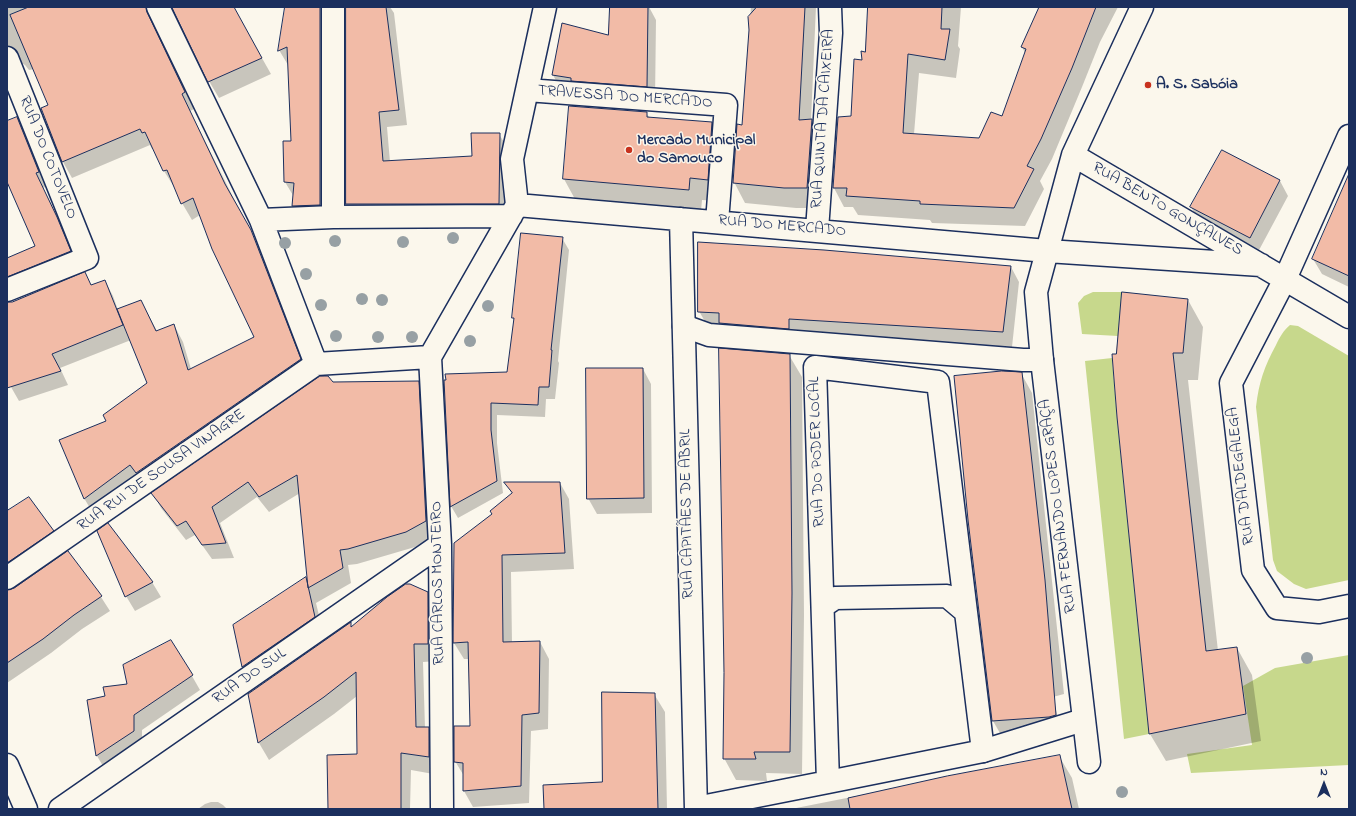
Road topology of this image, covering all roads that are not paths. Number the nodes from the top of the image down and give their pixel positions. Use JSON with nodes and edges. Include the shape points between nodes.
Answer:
{"nodes":[{"id":1,"x":158,"y":7,"type":"edge"},
{"id":2,"x":333,"y":7,"type":"edge"},
{"id":3,"x":545,"y":7,"type":"edge"},
{"id":4,"x":830,"y":7,"type":"edge"},
{"id":5,"x":1142,"y":7,"type":"edge"},
{"id":6,"x":7,"y":58,"type":"edge"},
{"id":7,"x":527,"y":90,"type":"junction"},
{"id":8,"x":1349,"y":136,"type":"edge"},
{"id":9,"x":1073,"y":155,"type":"junction"},
{"id":10,"x":514,"y":210,"type":"junction"},
{"id":11,"x":333,"y":218,"type":"junction"},
{"id":12,"x":681,"y":218,"type":"junction"},
{"id":13,"x":261,"y":220,"type":"junction"},
{"id":14,"x":717,"y":222,"type":"junction"},
{"id":15,"x":816,"y":230,"type":"junction"},
{"id":16,"x":1047,"y":251,"type":"junction"},
{"id":17,"x":1261,"y":265,"type":"junction"},
{"id":18,"x":1285,"y":279,"type":"junction"},
{"id":19,"x":7,"y":290,"type":"edge"},
{"id":20,"x":1349,"y":317,"type":"edge"},
{"id":21,"x":684,"y":326,"type":"junction"},
{"id":22,"x":430,"y":357,"type":"junction"},
{"id":23,"x":1042,"y":360,"type":"junction"},
{"id":24,"x":316,"y":364,"type":"junction"},
{"id":25,"x":440,"y":545,"type":"junction"},
{"id":26,"x":7,"y":578,"type":"edge"},
{"id":27,"x":823,"y":606,"type":"junction"},
{"id":28,"x":1349,"y":606,"type":"edge"},
{"id":29,"x":966,"y":612,"type":"junction"},
{"id":30,"x":1084,"y":720,"type":"junction"},
{"id":31,"x":983,"y":751,"type":"junction"},
{"id":32,"x":1089,"y":762,"type":"dead end"},
{"id":33,"x":7,"y":765,"type":"edge"},
{"id":34,"x":828,"y":782,"type":"junction"},
{"id":35,"x":26,"y":809,"type":"edge"},
{"id":36,"x":60,"y":809,"type":"edge"},
{"id":37,"x":442,"y":809,"type":"edge"},
{"id":38,"x":696,"y":809,"type":"edge"}],
"edges":[{"from":1,"to":13,"type":"street"},
{"from":2,"to":11,"type":"street"},
{"from":3,"to":7,"type":"street"},
{"from":4,"to":15,"type":"street","name":"RUA QUINTA DA CAIXEIRA","via":[[831,33]]},
{"from":5,"to":9,"type":"street","name":"RUA FERNANDO LOPES GRAÇA"},
{"from":6,"to":19,"type":"street","name":"RUA DO COTOVELO","via":[[86,258]]},
{"from":7,"to":10,"type":"street","via":[[512,159]]},
{"from":7,"to":14,"type":"street","name":"TRAVESSA DO MERCADO","via":[[726,106]]},
{"from":8,"to":18,"type":"street"},
{"from":9,"to":16,"type":"street","name":"RUA FERNANDO LOPES GRAÇA"},
{"from":9,"to":17,"type":"street","name":"RUA BENTO GONÇALVES"},
{"from":10,"to":11,"type":"street","name":"RUA DO MERCADO"},
{"from":10,"to":12,"type":"street","name":"RUA DO MERCADO"},
{"from":10,"to":22,"type":"street"},
{"from":11,"to":13,"type":"street","name":"RUA DO MERCADO"},
{"from":12,"to":14,"type":"street","name":"RUA DO MERCADO"},
{"from":12,"to":21,"type":"street","name":"RUA CAPITÃES DE ABRIL"},
{"from":13,"to":24,"type":"street"},
{"from":14,"to":15,"type":"street","name":"RUA DO MERCADO"},
{"from":15,"to":16,"type":"street","name":"RUA DO MERCADO"},
{"from":16,"to":17,"type":"street","name":"RUA BENTO GONÇALVES"},
{"from":16,"to":23,"type":"street","name":"RUA FERNANDO LOPES GRAÇA","via":[[1036,292]]},
{"from":17,"to":18,"type":"street","name":"RUA BENTO GONÇALVES"},
{"from":18,"to":20,"type":"street","name":"RUA BENTO GONÇALVES"},
{"from":18,"to":28,"type":"street","name":"RUA D'ALDEGALEGA","via":[[1231,383],[1253,570],[1277,608],[1319,612]]},
{"from":21,"to":23,"type":"street","via":[[709,335]]},
{"from":21,"to":38,"type":"street","name":"RUA CAPITÃES DE ABRIL"},
{"from":22,"to":24,"type":"street"},
{"from":22,"to":25,"type":"street","name":"RUA CARLOS MONTEIRO"},
{"from":23,"to":30,"type":"street","name":"RUA FERNANDO LOPES GRAÇA"},
{"from":24,"to":26,"type":"street","name":"RUA RUI DE SOUSA VINAGRE"},
{"from":25,"to":36,"type":"street","name":"RUA DO SUL"},
{"from":25,"to":37,"type":"street","name":"RUA CARLOS MONTEIRO"},
{"from":27,"to":29,"type":"street","via":[[835,598],[948,596]]},
{"from":27,"to":29,"type":"street","name":"RUA DO PODER LOCAL","via":[[815,367],[938,382]]},
{"from":27,"to":34,"type":"street","name":"RUA DO PODER LOCAL"},
{"from":29,"to":31,"type":"street","name":"RUA DO PODER LOCAL"},
{"from":30,"to":31,"type":"street"},
{"from":30,"to":32,"type":"street","name":"RUA FERNANDO LOPES GRAÇA"},
{"from":31,"to":34,"type":"street"},
{"from":33,"to":35,"type":"street"},
{"from":34,"to":38,"type":"street"}]}
